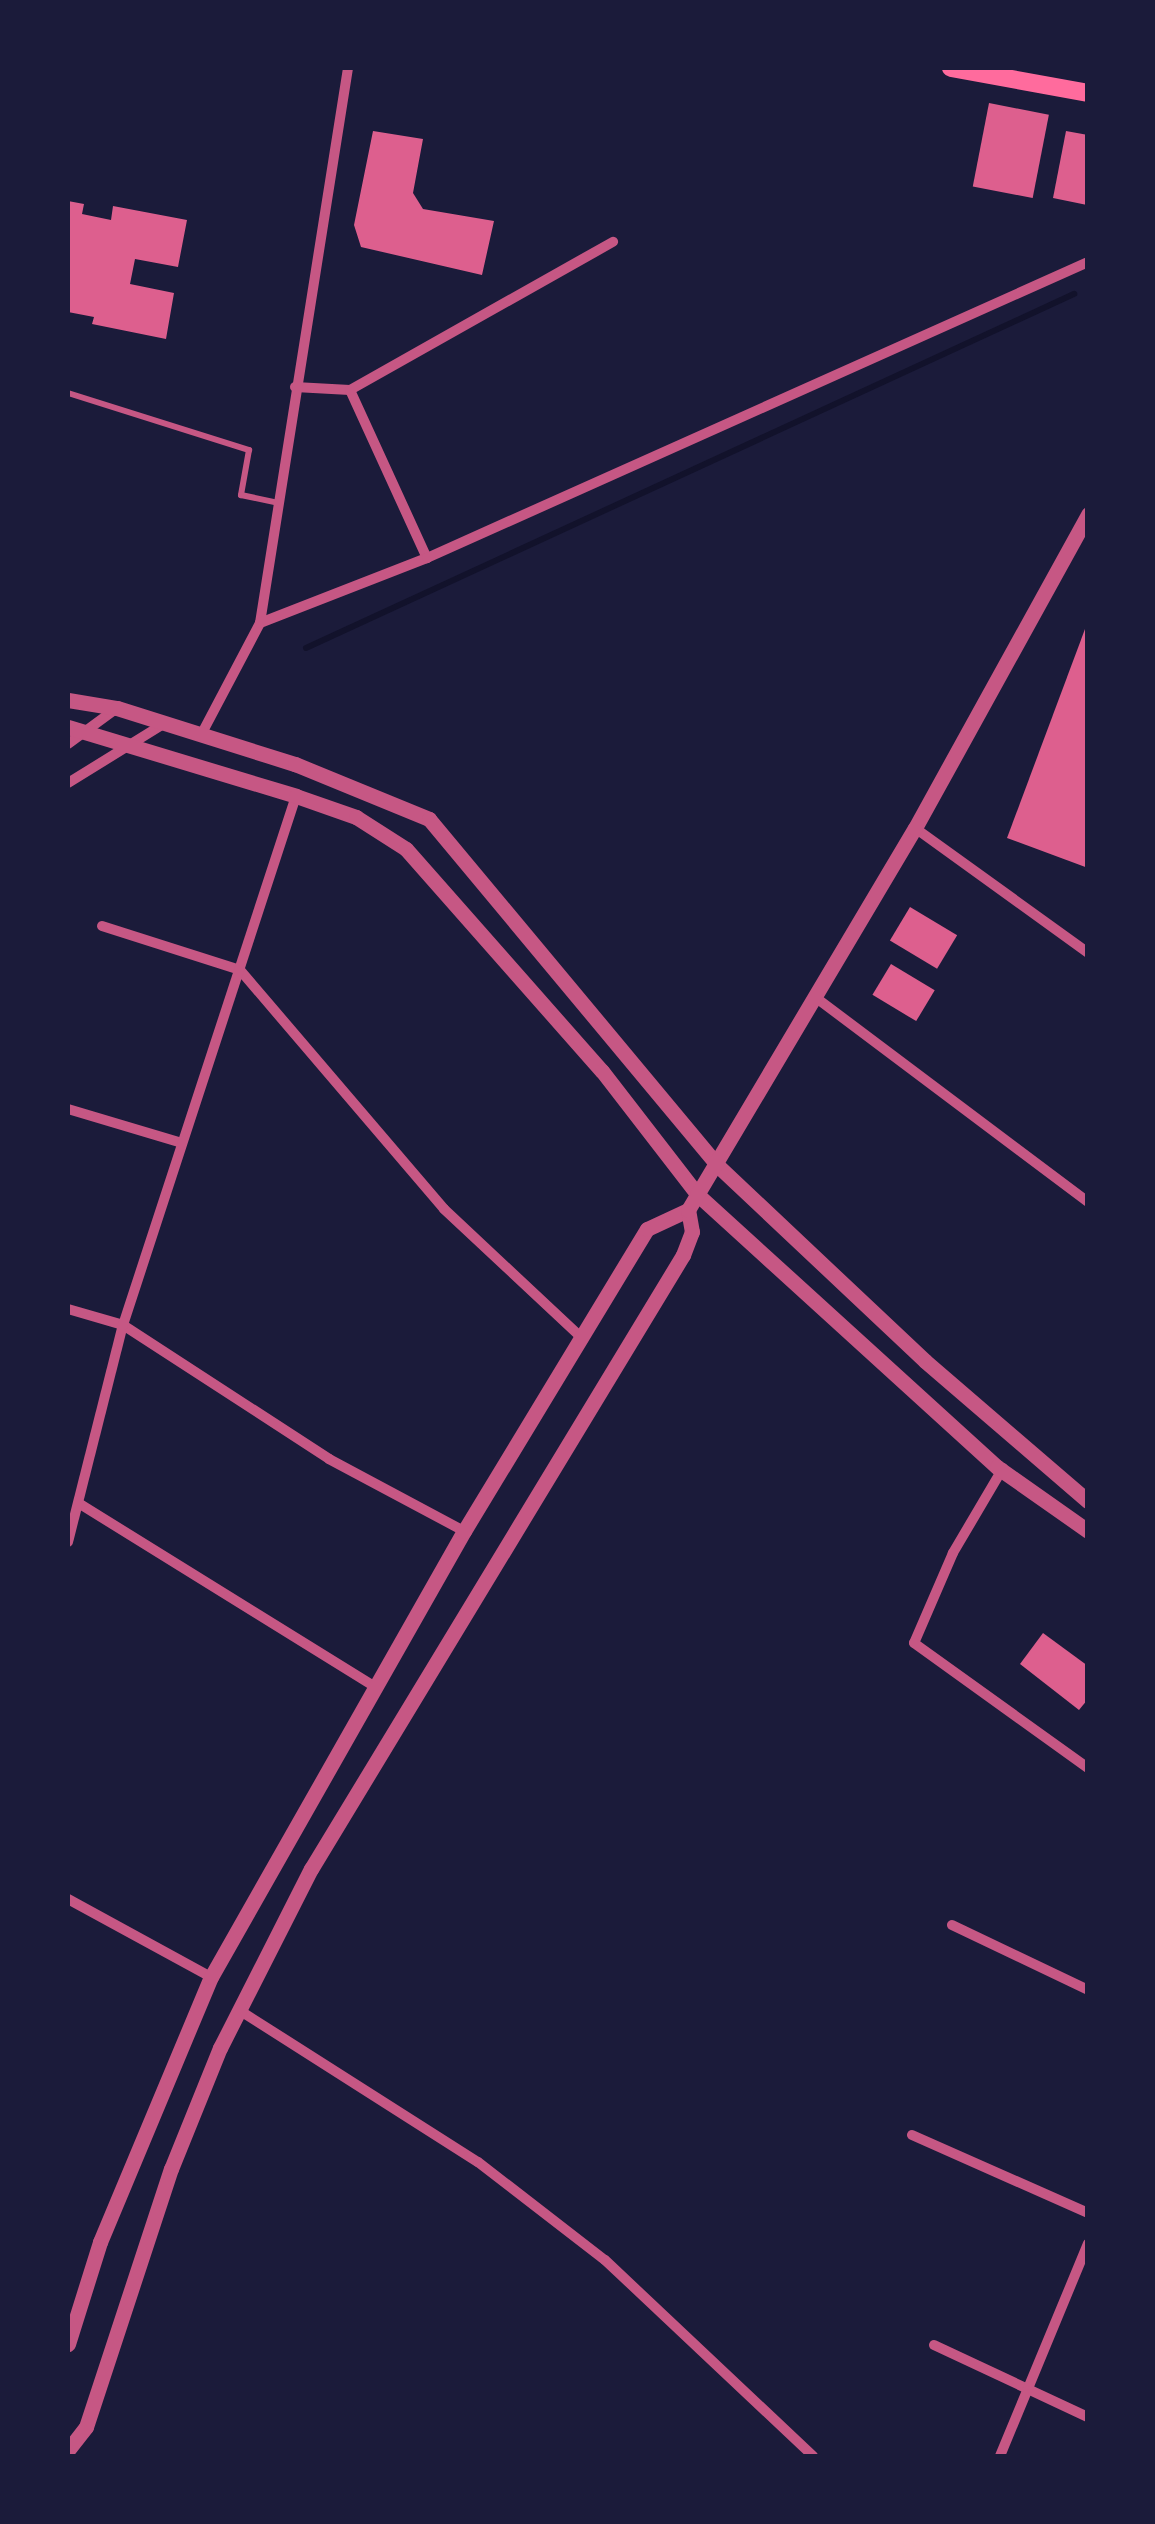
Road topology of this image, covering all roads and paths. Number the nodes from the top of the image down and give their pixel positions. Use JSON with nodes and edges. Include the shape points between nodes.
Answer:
{"nodes":[{"id":1,"x":348,"y":68,"type":"edge"},
{"id":2,"x":951,"y":68,"type":"edge"},
{"id":3,"x":1088,"y":93,"type":"edge"},
{"id":4,"x":613,"y":242,"type":"dead end"},
{"id":5,"x":1088,"y":262,"type":"edge"},
{"id":6,"x":294,"y":387,"type":"junction"},
{"id":7,"x":350,"y":390,"type":"junction"},
{"id":8,"x":68,"y":392,"type":"edge"},
{"id":9,"x":278,"y":503,"type":"junction"},
{"id":10,"x":1088,"y":514,"type":"edge"},
{"id":11,"x":426,"y":558,"type":"junction"},
{"id":12,"x":260,"y":624,"type":"junction"},
{"id":13,"x":68,"y":700,"type":"edge"},
{"id":14,"x":118,"y":708,"type":"junction"},
{"id":15,"x":164,"y":723,"type":"junction"},
{"id":16,"x":68,"y":728,"type":"edge"},
{"id":17,"x":91,"y":733,"type":"junction"},
{"id":18,"x":201,"y":735,"type":"junction"},
{"id":19,"x":68,"y":744,"type":"edge"},
{"id":20,"x":140,"y":744,"type":"junction"},
{"id":21,"x":192,"y":762,"type":"junction"},
{"id":22,"x":68,"y":783,"type":"edge"},
{"id":23,"x":296,"y":796,"type":"junction"},
{"id":24,"x":916,"y":828,"type":"junction"},
{"id":25,"x":102,"y":926,"type":"dead end"},
{"id":26,"x":1088,"y":953,"type":"edge"},
{"id":27,"x":240,"y":970,"type":"junction"},
{"id":28,"x":815,"y":997,"type":"junction"},
{"id":29,"x":68,"y":1109,"type":"edge"},
{"id":30,"x":182,"y":1143,"type":"junction"},
{"id":31,"x":716,"y":1164,"type":"junction"},
{"id":32,"x":698,"y":1195,"type":"junction"},
{"id":33,"x":1088,"y":1202,"type":"edge"},
{"id":34,"x":688,"y":1210,"type":"junction"},
{"id":35,"x":68,"y":1308,"type":"edge"},
{"id":36,"x":123,"y":1325,"type":"junction"},
{"id":37,"x":582,"y":1338,"type":"junction"},
{"id":38,"x":1002,"y":1468,"type":"junction"},
{"id":39,"x":1088,"y":1501,"type":"edge"},
{"id":40,"x":80,"y":1504,"type":"junction"},
{"id":41,"x":464,"y":1531,"type":"junction"},
{"id":42,"x":1088,"y":1531,"type":"edge"},
{"id":43,"x":68,"y":1542,"type":"edge"},
{"id":44,"x":376,"y":1687,"type":"junction"},
{"id":45,"x":1088,"y":1768,"type":"edge"},
{"id":46,"x":68,"y":1900,"type":"edge"},
{"id":47,"x":952,"y":1926,"type":"dead end"},
{"id":48,"x":211,"y":1977,"type":"junction"},
{"id":49,"x":1088,"y":1990,"type":"edge"},
{"id":50,"x":239,"y":2010,"type":"junction"},
{"id":51,"x":912,"y":2135,"type":"dead end"},
{"id":52,"x":1088,"y":2213,"type":"edge"},
{"id":53,"x":1088,"y":2244,"type":"edge"},
{"id":54,"x":68,"y":2344,"type":"edge"},
{"id":55,"x":934,"y":2345,"type":"dead end"},
{"id":56,"x":1028,"y":2390,"type":"junction"},
{"id":57,"x":1088,"y":2417,"type":"edge"},
{"id":58,"x":68,"y":2450,"type":"edge"},
{"id":59,"x":813,"y":2456,"type":"edge"},
{"id":60,"x":1000,"y":2456,"type":"edge"}],
"edges":[{"from":1,"to":6,"type":"street"},
{"from":2,"to":3,"type":"main road"},
{"from":4,"to":7,"type":"street"},
{"from":5,"to":11,"type":"street"},
{"from":6,"to":7,"type":"street"},
{"from":6,"to":9,"type":"street"},
{"from":7,"to":11,"type":"street"},
{"from":8,"to":9,"type":"lane","via":[[249,450],[241,495]]},
{"from":9,"to":12,"type":"street"},
{"from":10,"to":24,"type":"street"},
{"from":11,"to":12,"type":"street"},
{"from":12,"to":18,"type":"street"},
{"from":13,"to":14,"type":"street"},
{"from":14,"to":15,"type":"street"},
{"from":14,"to":17,"type":"street"},
{"from":15,"to":18,"type":"street"},
{"from":15,"to":20,"type":"street"},
{"from":16,"to":17,"type":"street"},
{"from":17,"to":19,"type":"street"},
{"from":17,"to":20,"type":"street"},
{"from":18,"to":21,"type":"street"},
{"from":18,"to":31,"type":"street","via":[[295,764],[428,819]]},
{"from":20,"to":21,"type":"street"},
{"from":20,"to":22,"type":"street"},
{"from":21,"to":23,"type":"street"},
{"from":23,"to":27,"type":"street"},
{"from":23,"to":32,"type":"street","via":[[356,818],[406,849],[602,1072]]},
{"from":24,"to":26,"type":"street"},
{"from":24,"to":28,"type":"street"},
{"from":25,"to":27,"type":"street"},
{"from":27,"to":30,"type":"street"},
{"from":27,"to":37,"type":"street","via":[[444,1210]]},
{"from":28,"to":31,"type":"street"},
{"from":28,"to":33,"type":"street"},
{"from":29,"to":30,"type":"street"},
{"from":30,"to":36,"type":"street"},
{"from":31,"to":32,"type":"street"},
{"from":31,"to":39,"type":"street"},
{"from":32,"to":34,"type":"street"},
{"from":32,"to":38,"type":"street"},
{"from":34,"to":37,"type":"street","via":[[646,1229]]},
{"from":34,"to":50,"type":"street","via":[[692,1232],[683,1255],[408,1704]]},
{"from":35,"to":36,"type":"street"},
{"from":36,"to":40,"type":"street"},
{"from":36,"to":41,"type":"street","via":[[329,1459]]},
{"from":37,"to":41,"type":"street"},
{"from":38,"to":42,"type":"street"},
{"from":38,"to":45,"type":"street","via":[[953,1553],[914,1643]]},
{"from":40,"to":43,"type":"street"},
{"from":40,"to":44,"type":"street"},
{"from":41,"to":44,"type":"street"},
{"from":44,"to":48,"type":"street"},
{"from":46,"to":48,"type":"street"},
{"from":47,"to":49,"type":"street"},
{"from":48,"to":54,"type":"street","via":[[100,2242]]},
{"from":50,"to":58,"type":"street","via":[[171,2169],[86,2427]]},
{"from":50,"to":59,"type":"street","via":[[478,2162],[577,2238],[726,2368]]},
{"from":51,"to":52,"type":"street"},
{"from":53,"to":56,"type":"street"},
{"from":55,"to":56,"type":"street"},
{"from":56,"to":57,"type":"street"},
{"from":56,"to":60,"type":"street"}]}
